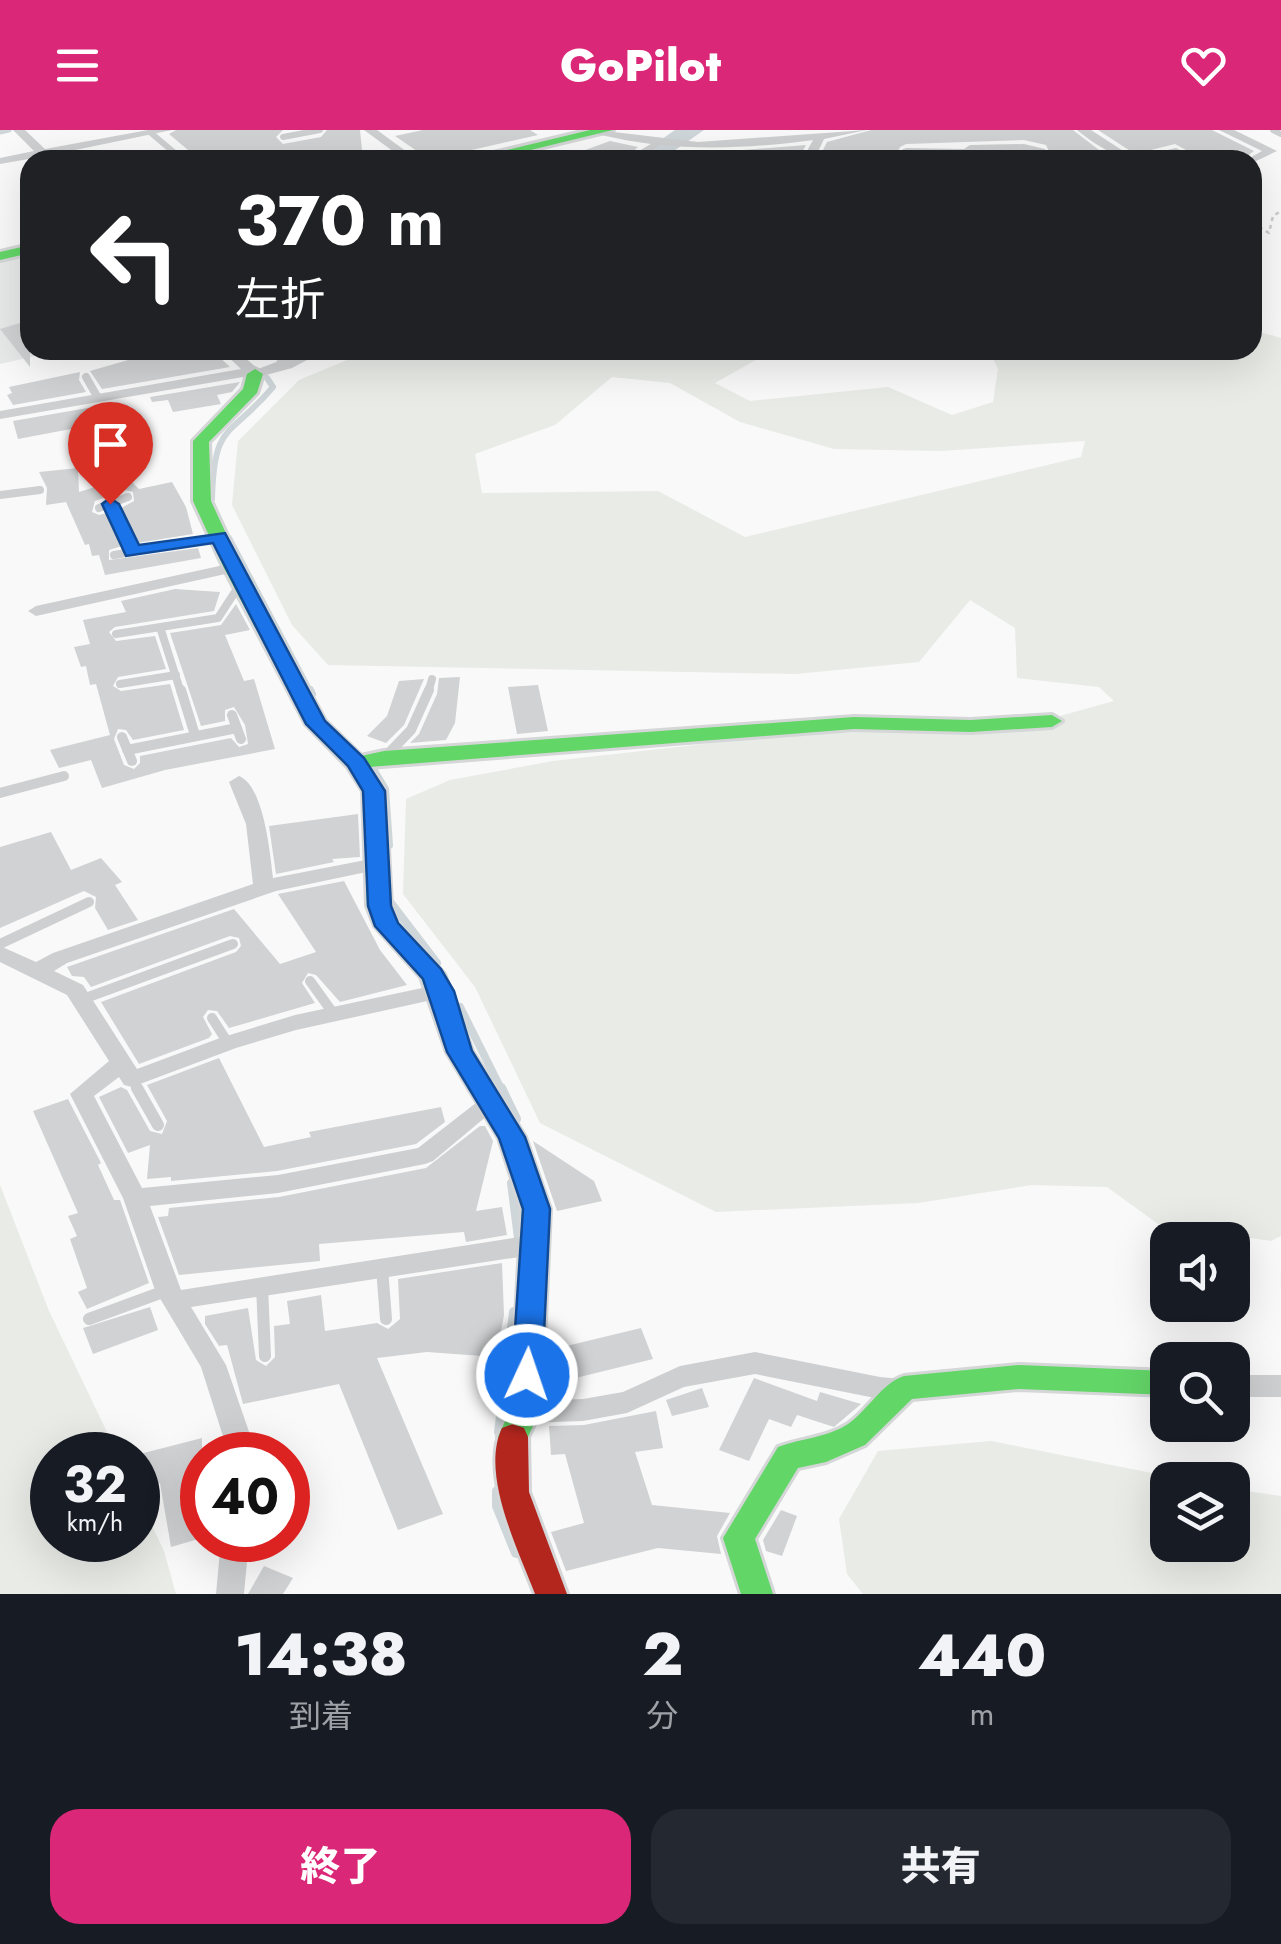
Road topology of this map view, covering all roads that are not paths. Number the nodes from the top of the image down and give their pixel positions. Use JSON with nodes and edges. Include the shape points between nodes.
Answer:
{"nodes":[{"id":1,"x":19,"y":130,"type":"edge"},
{"id":2,"x":166,"y":130,"type":"edge"},
{"id":3,"x":320,"y":130,"type":"edge"},
{"id":4,"x":370,"y":130,"type":"edge"},
{"id":5,"x":734,"y":130,"type":"edge"},
{"id":6,"x":861,"y":130,"type":"edge"},
{"id":7,"x":1083,"y":130,"type":"edge"},
{"id":8,"x":1224,"y":130,"type":"edge"},
{"id":9,"x":1274,"y":130,"type":"edge"},
{"id":10,"x":604,"y":131,"type":"edge"},
{"id":11,"x":993,"y":131,"type":"edge"},
{"id":12,"x":151,"y":133,"type":"junction"},
{"id":13,"x":114,"y":134,"type":"edge"},
{"id":14,"x":1281,"y":134,"type":"edge"},
{"id":15,"x":817,"y":136,"type":"junction"},
{"id":16,"x":283,"y":137,"type":"dead end"},
{"id":17,"x":664,"y":144,"type":"junction"},
{"id":18,"x":999,"y":148,"type":"junction"},
{"id":19,"x":1276,"y":149,"type":"edge"},
{"id":20,"x":39,"y":150,"type":"edge"},
{"id":21,"x":67,"y":150,"type":"edge"},
{"id":22,"x":171,"y":150,"type":"edge"},
{"id":23,"x":398,"y":150,"type":"edge"},
{"id":24,"x":517,"y":150,"type":"edge"},
{"id":25,"x":651,"y":150,"type":"edge"},
{"id":26,"x":692,"y":150,"type":"edge"},
{"id":27,"x":713,"y":150,"type":"edge"},
{"id":28,"x":735,"y":150,"type":"edge"},
{"id":29,"x":812,"y":150,"type":"edge"},
{"id":30,"x":970,"y":150,"type":"edge"},
{"id":31,"x":1039,"y":150,"type":"edge"},
{"id":32,"x":1114,"y":150,"type":"edge"},
{"id":33,"x":238,"y":360,"type":"edge"},
{"id":34,"x":298,"y":360,"type":"edge"},
{"id":35,"x":252,"y":373,"type":"junction"},
{"id":36,"x":86,"y":377,"type":"dead end"},
{"id":37,"x":98,"y":398,"type":"junction"},
{"id":38,"x":1,"y":411,"type":"edge"},
{"id":39,"x":40,"y":490,"type":"dead end"},
{"id":40,"x":0,"y":495,"type":"edge"},
{"id":41,"x":128,"y":496,"type":"dead end"},
{"id":42,"x":110,"y":504,"type":"junction"},
{"id":43,"x":100,"y":508,"type":"dead end"},
{"id":44,"x":219,"y":536,"type":"junction"},
{"id":45,"x":133,"y":552,"type":"junction"},
{"id":46,"x":114,"y":555,"type":"dead end"},
{"id":47,"x":234,"y":568,"type":"junction"},
{"id":48,"x":245,"y":590,"type":"junction"},
{"id":49,"x":36,"y":610,"type":"dead end"},
{"id":50,"x":160,"y":627,"type":"junction"},
{"id":51,"x":116,"y":634,"type":"dead end"},
{"id":52,"x":176,"y":675,"type":"junction"},
{"id":53,"x":432,"y":678,"type":"dead end"},
{"id":54,"x":120,"y":684,"type":"dead end"},
{"id":55,"x":232,"y":715,"type":"dead end"},
{"id":56,"x":1052,"y":722,"type":"dead end"},
{"id":57,"x":195,"y":735,"type":"junction"},
{"id":58,"x":122,"y":738,"type":"dead end"},
{"id":59,"x":127,"y":750,"type":"junction"},
{"id":60,"x":370,"y":760,"type":"junction"},
{"id":61,"x":132,"y":761,"type":"dead end"},
{"id":62,"x":64,"y":776,"type":"dead end"},
{"id":63,"x":239,"y":782,"type":"dead end"},
{"id":64,"x":0,"y":793,"type":"edge"},
{"id":65,"x":376,"y":864,"type":"junction"},
{"id":66,"x":264,"y":888,"type":"junction"},
{"id":67,"x":89,"y":902,"type":"dead end"},
{"id":68,"x":202,"y":940,"type":"dead end"},
{"id":69,"x":0,"y":944,"type":"edge"},
{"id":70,"x":233,"y":944,"type":"dead end"},
{"id":71,"x":0,"y":952,"type":"edge"},
{"id":72,"x":210,"y":953,"type":"junction"},
{"id":73,"x":39,"y":970,"type":"junction"},
{"id":74,"x":310,"y":981,"type":"dead end"},
{"id":75,"x":441,"y":991,"type":"junction"},
{"id":76,"x":83,"y":999,"type":"junction"},
{"id":77,"x":334,"y":1012,"type":"junction"},
{"id":78,"x":212,"y":1018,"type":"dead end"},
{"id":79,"x":228,"y":1042,"type":"junction"},
{"id":80,"x":127,"y":1070,"type":"junction"},
{"id":81,"x":489,"y":1105,"type":"junction"},
{"id":82,"x":158,"y":1126,"type":"dead end"},
{"id":83,"x":136,"y":1198,"type":"junction"},
{"id":84,"x":533,"y":1245,"type":"junction"},
{"id":85,"x":382,"y":1268,"type":"junction"},
{"id":86,"x":262,"y":1286,"type":"junction"},
{"id":87,"x":179,"y":1293,"type":"junction"},
{"id":88,"x":89,"y":1319,"type":"dead end"},
{"id":89,"x":386,"y":1319,"type":"dead end"},
{"id":90,"x":265,"y":1356,"type":"dead end"},
{"id":91,"x":1150,"y":1382,"type":"edge"},
{"id":92,"x":1250,"y":1386,"type":"edge"},
{"id":93,"x":1281,"y":1386,"type":"edge"},
{"id":94,"x":904,"y":1388,"type":"junction"},
{"id":95,"x":524,"y":1412,"type":"junction"},
{"id":96,"x":235,"y":1432,"type":"edge"},
{"id":97,"x":233,"y":1562,"type":"edge"},
{"id":98,"x":230,"y":1594,"type":"edge"},
{"id":99,"x":551,"y":1594,"type":"edge"},
{"id":100,"x":757,"y":1594,"type":"edge"}],
"edges":[{"from":1,"to":20,"type":"street"},
{"from":2,"to":12,"type":"street"},
{"from":3,"to":16,"type":"lane"},
{"from":4,"to":23,"type":"street"},
{"from":5,"to":27,"type":"street"},
{"from":6,"to":15,"type":"street"},
{"from":7,"to":32,"type":"street"},
{"from":8,"to":19,"type":"street"},
{"from":9,"to":14,"type":"lane"},
{"from":10,"to":17,"type":"street"},
{"from":10,"to":24,"type":"main road"},
{"from":11,"to":18,"type":"street"},
{"from":12,"to":13,"type":"street"},
{"from":12,"to":22,"type":"lane"},
{"from":13,"to":21,"type":"street"},
{"from":15,"to":28,"type":"street"},
{"from":15,"to":29,"type":"street"},
{"from":17,"to":25,"type":"lane"},
{"from":17,"to":26,"type":"street"},
{"from":18,"to":30,"type":"street"},
{"from":18,"to":31,"type":"street"},
{"from":33,"to":35,"type":"street"},
{"from":34,"to":35,"type":"street"},
{"from":35,"to":37,"type":"street"},
{"from":35,"to":44,"type":"main road","via":[[251,390],[201,442],[202,501]]},
{"from":36,"to":37,"type":"lane"},
{"from":37,"to":38,"type":"street"},
{"from":39,"to":40,"type":"lane"},
{"from":41,"to":42,"type":"lane"},
{"from":42,"to":43,"type":"lane"},
{"from":42,"to":45,"type":"lane"},
{"from":44,"to":45,"type":"lane"},
{"from":44,"to":47,"type":"main road"},
{"from":45,"to":46,"type":"lane"},
{"from":47,"to":48,"type":"main road"},
{"from":47,"to":49,"type":"street"},
{"from":48,"to":50,"type":"lane","via":[[235,592],[218,618]]},
{"from":48,"to":60,"type":"main road","via":[[316,724]]},
{"from":50,"to":51,"type":"lane"},
{"from":50,"to":52,"type":"lane"},
{"from":52,"to":54,"type":"lane"},
{"from":52,"to":57,"type":"lane"},
{"from":53,"to":60,"type":"lane","via":[[416,725]]},
{"from":55,"to":57,"type":"lane","via":[[239,733]]},
{"from":56,"to":60,"type":"main road","via":[[854,724]]},
{"from":57,"to":59,"type":"lane"},
{"from":58,"to":59,"type":"lane"},
{"from":59,"to":61,"type":"lane"},
{"from":60,"to":65,"type":"main road"},
{"from":62,"to":64,"type":"lane"},
{"from":63,"to":66,"type":"street","via":[[256,824]]},
{"from":65,"to":66,"type":"street"},
{"from":65,"to":75,"type":"main road","via":[[387,926]]},
{"from":66,"to":73,"type":"street"},
{"from":67,"to":69,"type":"lane"},
{"from":68,"to":72,"type":"lane"},
{"from":70,"to":72,"type":"lane"},
{"from":71,"to":73,"type":"street"},
{"from":72,"to":76,"type":"lane"},
{"from":73,"to":76,"type":"street"},
{"from":74,"to":77,"type":"lane"},
{"from":75,"to":77,"type":"street"},
{"from":75,"to":81,"type":"main road","via":[[460,1052]]},
{"from":76,"to":80,"type":"street"},
{"from":77,"to":79,"type":"street"},
{"from":78,"to":79,"type":"lane"},
{"from":79,"to":80,"type":"street"},
{"from":80,"to":82,"type":"lane"},
{"from":80,"to":83,"type":"street","via":[[81,1094]]},
{"from":81,"to":83,"type":"street","via":[[425,1155],[278,1184]]},
{"from":81,"to":84,"type":"main road","via":[[512,1137],[536,1209]]},
{"from":83,"to":87,"type":"street"},
{"from":84,"to":85,"type":"street"},
{"from":84,"to":95,"type":"main road"},
{"from":85,"to":86,"type":"street"},
{"from":85,"to":89,"type":"lane"},
{"from":86,"to":87,"type":"street"},
{"from":86,"to":90,"type":"lane"},
{"from":87,"to":88,"type":"lane"},
{"from":87,"to":96,"type":"street"},
{"from":91,"to":94,"type":"main road","via":[[1019,1377]]},
{"from":92,"to":93,"type":"street"},
{"from":94,"to":95,"type":"street","via":[[755,1363],[680,1377],[627,1402]]},
{"from":94,"to":100,"type":"main road","via":[[871,1429],[828,1452],[789,1456],[739,1538]]},
{"from":95,"to":99,"type":"main road","via":[[511,1442],[514,1492]]},
{"from":97,"to":98,"type":"street"}]}
